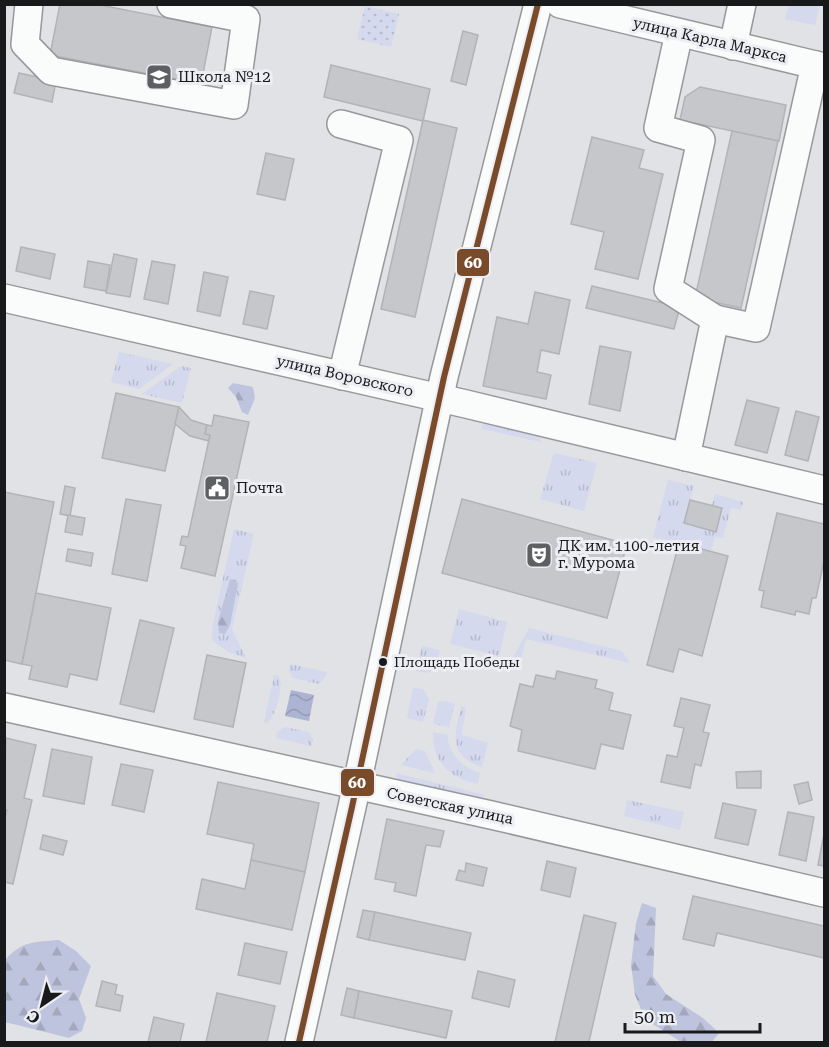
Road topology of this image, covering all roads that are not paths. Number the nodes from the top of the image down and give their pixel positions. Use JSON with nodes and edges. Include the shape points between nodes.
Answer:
{"nodes":[{"id":1,"x":29,"y":4,"type":"edge"},
{"id":2,"x":171,"y":4,"type":"edge"},
{"id":3,"x":538,"y":4,"type":"edge"},
{"id":4,"x":560,"y":4,"type":"edge"},
{"id":5,"x":742,"y":4,"type":"edge"},
{"id":6,"x":679,"y":33,"type":"junction"},
{"id":7,"x":733,"y":46,"type":"junction"},
{"id":8,"x":820,"y":66,"type":"edge"},
{"id":9,"x":342,"y":124,"type":"dead end"},
{"id":10,"x":4,"y":298,"type":"edge"},
{"id":11,"x":715,"y":319,"type":"junction"},
{"id":12,"x":342,"y":376,"type":"junction"},
{"id":13,"x":440,"y":398,"type":"junction"},
{"id":14,"x":686,"y":457,"type":"junction"},
{"id":15,"x":825,"y":490,"type":"edge"},
{"id":16,"x":4,"y":707,"type":"edge"},
{"id":17,"x":356,"y":786,"type":"junction"},
{"id":18,"x":825,"y":893,"type":"edge"},
{"id":19,"x":299,"y":1042,"type":"edge"}],
"edges":[{"from":1,"to":2,"type":"street","via":[[25,44],[51,71],[234,105],[246,19]]},
{"from":3,"to":13,"type":"street"},
{"from":4,"to":6,"type":"street","name":"улица Карла Маркса"},
{"from":5,"to":7,"type":"street"},
{"from":6,"to":7,"type":"street","name":"улица Карла Маркса"},
{"from":6,"to":11,"type":"street","via":[[658,128],[701,140],[668,289]]},
{"from":7,"to":8,"type":"street","name":"улица Карла Маркса"},
{"from":8,"to":11,"type":"street","via":[[756,328]]},
{"from":9,"to":12,"type":"street","via":[[399,140]]},
{"from":10,"to":12,"type":"street","name":"улица Воровского"},
{"from":11,"to":14,"type":"street"},
{"from":12,"to":13,"type":"street","name":"улица Воровского"},
{"from":13,"to":14,"type":"street","name":"улица Воровского"},
{"from":13,"to":17,"type":"street"},
{"from":14,"to":15,"type":"street","name":"улица Воровского"},
{"from":16,"to":17,"type":"street","name":"Советская улица"},
{"from":17,"to":18,"type":"street","name":"Советская улица"},
{"from":17,"to":19,"type":"street"}]}
